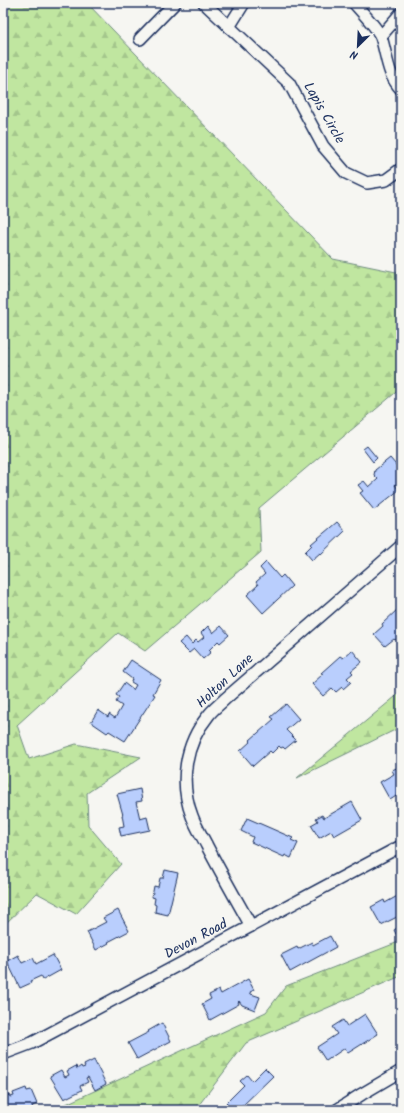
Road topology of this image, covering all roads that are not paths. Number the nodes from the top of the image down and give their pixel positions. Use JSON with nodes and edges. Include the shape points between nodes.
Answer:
{"nodes":[{"id":1,"x":175,"y":3,"type":"edge"},
{"id":2,"x":204,"y":3,"type":"edge"},
{"id":3,"x":244,"y":3,"type":"edge"},
{"id":4,"x":354,"y":3,"type":"edge"},
{"id":5,"x":401,"y":13,"type":"edge"},
{"id":6,"x":230,"y":27,"type":"junction"},
{"id":7,"x":381,"y":36,"type":"junction"},
{"id":8,"x":140,"y":39,"type":"dead end"},
{"id":9,"x":401,"y":89,"type":"edge"},
{"id":10,"x":401,"y":169,"type":"edge"},
{"id":11,"x":401,"y":546,"type":"edge"},
{"id":12,"x":401,"y":846,"type":"edge"},
{"id":13,"x":252,"y":926,"type":"junction"},
{"id":14,"x":3,"y":1054,"type":"edge"},
{"id":15,"x":401,"y":1071,"type":"edge"},
{"id":16,"x":337,"y":1110,"type":"edge"}],
"edges":[{"from":1,"to":8,"type":"street"},
{"from":2,"to":6,"type":"street","name":"Lapis Circle"},
{"from":3,"to":6,"type":"street"},
{"from":4,"to":7,"type":"street"},
{"from":5,"to":7,"type":"street"},
{"from":6,"to":10,"type":"street","name":"Lapis Circle","via":[[290,83],[323,146],[346,173],[367,183],[386,180]]},
{"from":7,"to":9,"type":"street","via":[[386,60]]},
{"from":11,"to":13,"type":"street","name":"Holton Lane","via":[[225,699],[208,716],[191,743],[185,778],[192,816]]},
{"from":12,"to":13,"type":"street","name":"Devon Road"},
{"from":13,"to":14,"type":"street","name":"Devon Road","via":[[32,1043]]},
{"from":15,"to":16,"type":"street"}]}
